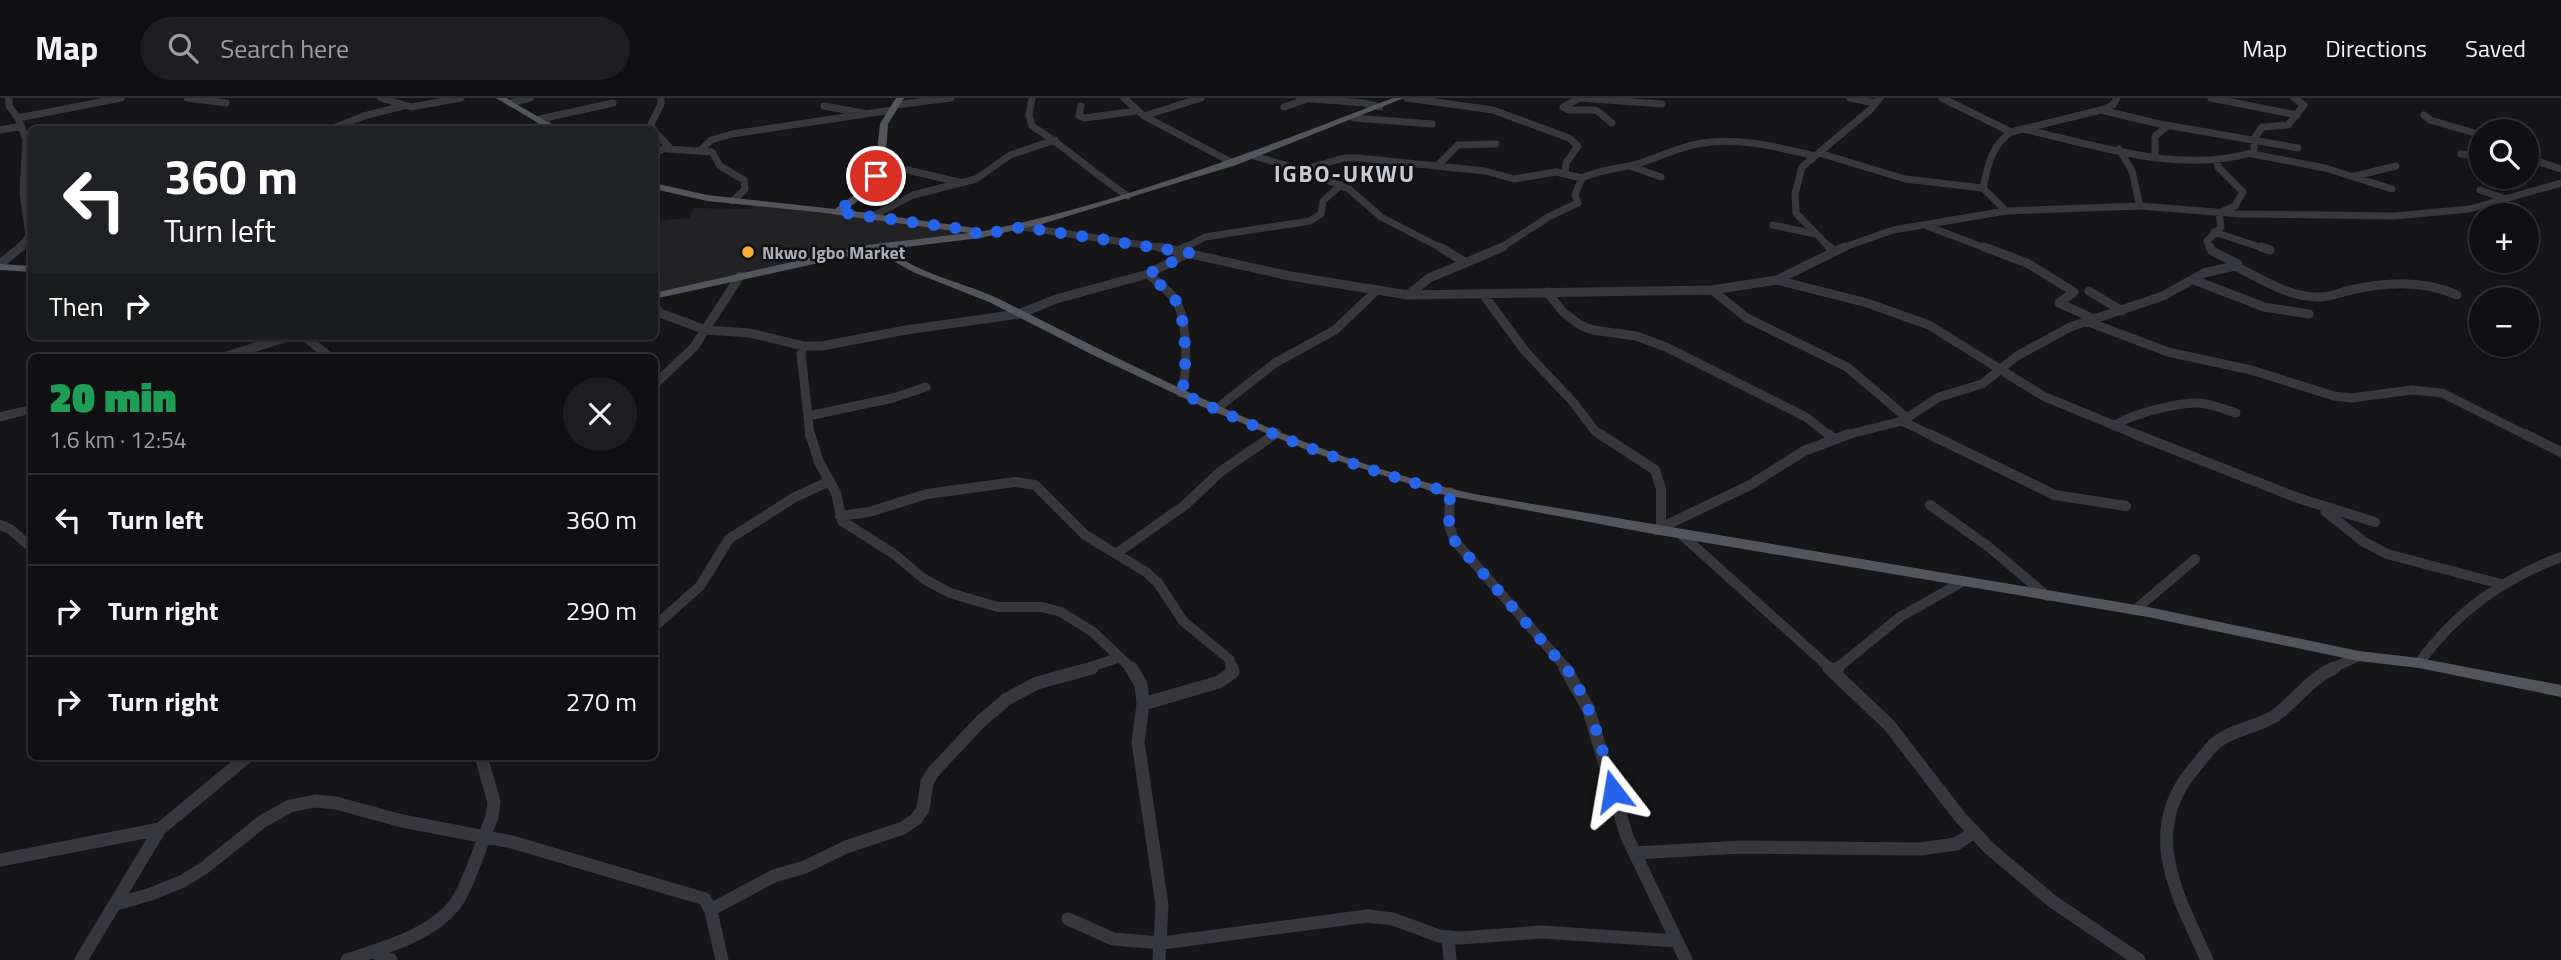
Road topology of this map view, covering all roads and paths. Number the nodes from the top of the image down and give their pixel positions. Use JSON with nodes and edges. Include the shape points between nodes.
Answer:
{"nodes":[{"id":1,"x":9,"y":98,"type":"edge"},
{"id":2,"x":121,"y":98,"type":"edge"},
{"id":3,"x":187,"y":98,"type":"edge"},
{"id":4,"x":381,"y":98,"type":"edge"},
{"id":5,"x":461,"y":98,"type":"edge"},
{"id":6,"x":500,"y":98,"type":"edge"},
{"id":7,"x":530,"y":98,"type":"edge"},
{"id":8,"x":661,"y":98,"type":"edge"},
{"id":9,"x":951,"y":98,"type":"edge"},
{"id":10,"x":1032,"y":98,"type":"edge"},
{"id":11,"x":1124,"y":98,"type":"edge"},
{"id":12,"x":1201,"y":98,"type":"edge"},
{"id":13,"x":1400,"y":98,"type":"edge"},
{"id":14,"x":1407,"y":98,"type":"edge"},
{"id":15,"x":1850,"y":98,"type":"edge"},
{"id":16,"x":1942,"y":98,"type":"edge"},
{"id":17,"x":2117,"y":98,"type":"edge"},
{"id":18,"x":2211,"y":98,"type":"edge"},
{"id":19,"x":2294,"y":98,"type":"edge"},
{"id":20,"x":1303,"y":99,"type":"edge"},
{"id":21,"x":1336,"y":99,"type":"edge"},
{"id":22,"x":1878,"y":101,"type":"edge"},
{"id":23,"x":226,"y":103,"type":"dead end"},
{"id":24,"x":510,"y":103,"type":"junction"},
{"id":25,"x":613,"y":103,"type":"dead end"},
{"id":26,"x":896,"y":104,"type":"edge"},
{"id":27,"x":1662,"y":104,"type":"dead end"},
{"id":28,"x":403,"y":106,"type":"junction"},
{"id":29,"x":824,"y":106,"type":"dead end"},
{"id":30,"x":1081,"y":106,"type":"dead end"},
{"id":31,"x":1284,"y":107,"type":"dead end"},
{"id":32,"x":1380,"y":107,"type":"junction"},
{"id":33,"x":1136,"y":110,"type":"junction"},
{"id":34,"x":2101,"y":110,"type":"junction"},
{"id":35,"x":866,"y":114,"type":"junction"},
{"id":36,"x":2297,"y":115,"type":"junction"},
{"id":37,"x":2424,"y":115,"type":"dead end"},
{"id":38,"x":1144,"y":116,"type":"junction"},
{"id":39,"x":1354,"y":118,"type":"junction"},
{"id":40,"x":20,"y":122,"type":"junction"},
{"id":41,"x":544,"y":122,"type":"junction"},
{"id":42,"x":1612,"y":123,"type":"dead end"},
{"id":43,"x":1432,"y":124,"type":"dead end"},
{"id":44,"x":2166,"y":125,"type":"junction"},
{"id":45,"x":338,"y":126,"type":"edge"},
{"id":46,"x":534,"y":126,"type":"edge"},
{"id":47,"x":550,"y":126,"type":"edge"},
{"id":48,"x":652,"y":126,"type":"edge"},
{"id":49,"x":2023,"y":129,"type":"junction"},
{"id":50,"x":0,"y":130,"type":"edge"},
{"id":51,"x":2469,"y":131,"type":"edge"},
{"id":52,"x":2011,"y":132,"type":"junction"},
{"id":53,"x":658,"y":135,"type":"edge"},
{"id":54,"x":1055,"y":140,"type":"junction"},
{"id":55,"x":2253,"y":142,"type":"junction"},
{"id":56,"x":1496,"y":144,"type":"dead end"},
{"id":57,"x":2119,"y":148,"type":"junction"},
{"id":58,"x":2298,"y":148,"type":"dead end"},
{"id":59,"x":668,"y":149,"type":"junction"},
{"id":60,"x":702,"y":149,"type":"junction"},
{"id":61,"x":658,"y":152,"type":"edge"},
{"id":62,"x":2252,"y":153,"type":"junction"},
{"id":63,"x":1817,"y":154,"type":"junction"},
{"id":64,"x":2461,"y":154,"type":"dead end"},
{"id":65,"x":2155,"y":155,"type":"junction"},
{"id":66,"x":2469,"y":155,"type":"edge"},
{"id":67,"x":1254,"y":156,"type":"junction"},
{"id":68,"x":2217,"y":160,"type":"junction"},
{"id":69,"x":2539,"y":162,"type":"edge"},
{"id":70,"x":1233,"y":163,"type":"junction"},
{"id":71,"x":1438,"y":164,"type":"junction"},
{"id":72,"x":1630,"y":166,"type":"junction"},
{"id":73,"x":2396,"y":166,"type":"dead end"},
{"id":74,"x":880,"y":168,"type":"junction"},
{"id":75,"x":2561,"y":169,"type":"edge"},
{"id":76,"x":1302,"y":170,"type":"junction"},
{"id":77,"x":1565,"y":173,"type":"junction"},
{"id":78,"x":1661,"y":177,"type":"dead end"},
{"id":79,"x":2353,"y":177,"type":"junction"},
{"id":80,"x":1581,"y":178,"type":"junction"},
{"id":81,"x":2561,"y":183,"type":"edge"},
{"id":82,"x":964,"y":184,"type":"junction"},
{"id":83,"x":1341,"y":185,"type":"junction"},
{"id":84,"x":658,"y":187,"type":"edge"},
{"id":85,"x":1983,"y":188,"type":"junction"},
{"id":86,"x":2392,"y":189,"type":"dead end"},
{"id":87,"x":2480,"y":190,"type":"dead end"},
{"id":88,"x":1128,"y":196,"type":"junction"},
{"id":89,"x":2503,"y":198,"type":"junction"},
{"id":90,"x":28,"y":199,"type":"edge"},
{"id":91,"x":733,"y":201,"type":"junction"},
{"id":92,"x":2140,"y":206,"type":"junction"},
{"id":93,"x":2006,"y":211,"type":"junction"},
{"id":94,"x":837,"y":212,"type":"junction"},
{"id":95,"x":2219,"y":212,"type":"junction"},
{"id":96,"x":871,"y":217,"type":"junction"},
{"id":97,"x":1773,"y":225,"type":"dead end"},
{"id":98,"x":1926,"y":225,"type":"junction"},
{"id":99,"x":1022,"y":227,"type":"junction"},
{"id":100,"x":2214,"y":232,"type":"junction"},
{"id":101,"x":966,"y":233,"type":"junction"},
{"id":102,"x":1815,"y":234,"type":"junction"},
{"id":103,"x":28,"y":238,"type":"edge"},
{"id":104,"x":880,"y":246,"type":"junction"},
{"id":105,"x":1180,"y":250,"type":"junction"},
{"id":106,"x":2270,"y":250,"type":"dead end"},
{"id":107,"x":1833,"y":251,"type":"junction"},
{"id":108,"x":1190,"y":253,"type":"junction"},
{"id":109,"x":1466,"y":263,"type":"junction"},
{"id":110,"x":2236,"y":265,"type":"junction"},
{"id":111,"x":0,"y":266,"type":"edge"},
{"id":112,"x":2249,"y":267,"type":"dead end"},
{"id":113,"x":28,"y":268,"type":"edge"},
{"id":114,"x":1148,"y":274,"type":"junction"},
{"id":115,"x":740,"y":276,"type":"junction"},
{"id":116,"x":1777,"y":280,"type":"junction"},
{"id":117,"x":2194,"y":280,"type":"junction"},
{"id":118,"x":1712,"y":290,"type":"junction"},
{"id":119,"x":1376,"y":291,"type":"junction"},
{"id":120,"x":2089,"y":291,"type":"dead end"},
{"id":121,"x":1547,"y":292,"type":"junction"},
{"id":122,"x":1483,"y":294,"type":"junction"},
{"id":123,"x":658,"y":295,"type":"edge"},
{"id":124,"x":1408,"y":295,"type":"junction"},
{"id":125,"x":2457,"y":295,"type":"dead end"},
{"id":126,"x":658,"y":311,"type":"edge"},
{"id":127,"x":2122,"y":311,"type":"junction"},
{"id":128,"x":1019,"y":314,"type":"junction"},
{"id":129,"x":2309,"y":314,"type":"dead end"},
{"id":130,"x":2090,"y":320,"type":"junction"},
{"id":131,"x":706,"y":330,"type":"junction"},
{"id":132,"x":277,"y":340,"type":"edge"},
{"id":133,"x":309,"y":340,"type":"edge"},
{"id":134,"x":804,"y":346,"type":"junction"},
{"id":135,"x":233,"y":354,"type":"edge"},
{"id":136,"x":326,"y":354,"type":"edge"},
{"id":137,"x":2000,"y":370,"type":"junction"},
{"id":138,"x":658,"y":381,"type":"edge"},
{"id":139,"x":926,"y":387,"type":"dead end"},
{"id":140,"x":1181,"y":393,"type":"junction"},
{"id":141,"x":1216,"y":409,"type":"junction"},
{"id":142,"x":28,"y":410,"type":"edge"},
{"id":143,"x":2236,"y":413,"type":"dead end"},
{"id":144,"x":808,"y":415,"type":"junction"},
{"id":145,"x":0,"y":417,"type":"edge"},
{"id":146,"x":1905,"y":420,"type":"junction"},
{"id":147,"x":2114,"y":426,"type":"junction"},
{"id":148,"x":1277,"y":433,"type":"junction"},
{"id":149,"x":1833,"y":438,"type":"junction"},
{"id":150,"x":2561,"y":452,"type":"edge"},
{"id":151,"x":830,"y":481,"type":"junction"},
{"id":152,"x":1450,"y":492,"type":"junction"},
{"id":153,"x":1930,"y":505,"type":"dead end"},
{"id":154,"x":2318,"y":505,"type":"junction"},
{"id":155,"x":2126,"y":506,"type":"dead end"},
{"id":156,"x":840,"y":516,"type":"junction"},
{"id":157,"x":2375,"y":523,"type":"dead end"},
{"id":158,"x":0,"y":525,"type":"edge"},
{"id":159,"x":1659,"y":528,"type":"junction"},
{"id":160,"x":1683,"y":536,"type":"junction"},
{"id":161,"x":28,"y":545,"type":"edge"},
{"id":162,"x":1117,"y":552,"type":"junction"},
{"id":163,"x":2561,"y":557,"type":"edge"},
{"id":164,"x":2195,"y":559,"type":"dead end"},
{"id":165,"x":1962,"y":582,"type":"junction"},
{"id":166,"x":2501,"y":584,"type":"junction"},
{"id":167,"x":2047,"y":596,"type":"junction"},
{"id":168,"x":2135,"y":610,"type":"junction"},
{"id":169,"x":658,"y":623,"type":"edge"},
{"id":170,"x":2359,"y":656,"type":"junction"},
{"id":171,"x":1120,"y":657,"type":"junction"},
{"id":172,"x":2419,"y":663,"type":"junction"},
{"id":173,"x":1834,"y":671,"type":"junction"},
{"id":174,"x":2561,"y":691,"type":"edge"},
{"id":175,"x":1143,"y":704,"type":"junction"},
{"id":176,"x":243,"y":760,"type":"edge"},
{"id":177,"x":482,"y":760,"type":"edge"},
{"id":178,"x":160,"y":829,"type":"junction"},
{"id":179,"x":1974,"y":832,"type":"junction"},
{"id":180,"x":485,"y":837,"type":"junction"},
{"id":181,"x":1635,"y":853,"type":"junction"},
{"id":182,"x":0,"y":860,"type":"edge"},
{"id":183,"x":116,"y":904,"type":"junction"},
{"id":184,"x":712,"y":909,"type":"junction"},
{"id":185,"x":1068,"y":919,"type":"dead end"},
{"id":186,"x":1448,"y":937,"type":"junction"},
{"id":187,"x":1677,"y":942,"type":"junction"},
{"id":188,"x":1162,"y":943,"type":"junction"},
{"id":189,"x":373,"y":952,"type":"junction"},
{"id":190,"x":81,"y":960,"type":"edge"},
{"id":191,"x":347,"y":960,"type":"edge"},
{"id":192,"x":391,"y":960,"type":"edge"},
{"id":193,"x":722,"y":960,"type":"edge"},
{"id":194,"x":1159,"y":960,"type":"edge"},
{"id":195,"x":1450,"y":960,"type":"edge"},
{"id":196,"x":1686,"y":960,"type":"edge"},
{"id":197,"x":2139,"y":960,"type":"edge"},
{"id":198,"x":2207,"y":960,"type":"edge"}],
"edges":[{"from":1,"to":40,"type":"street"},
{"from":2,"to":40,"type":"street"},
{"from":3,"to":23,"type":"street"},
{"from":4,"to":28,"type":"street"},
{"from":5,"to":28,"type":"street"},
{"from":6,"to":24,"type":"main road"},
{"from":7,"to":24,"type":"street"},
{"from":8,"to":48,"type":"street"},
{"from":9,"to":26,"type":"street"},
{"from":10,"to":54,"type":"street","via":[[1032,126]]},
{"from":11,"to":33,"type":"street"},
{"from":12,"to":38,"type":"street"},
{"from":13,"to":32,"type":"main road"},
{"from":14,"to":77,"type":"street","via":[[1493,110],[1569,138],[1578,146]]},
{"from":15,"to":22,"type":"street"},
{"from":16,"to":52,"type":"street"},
{"from":17,"to":34,"type":"street"},
{"from":18,"to":36,"type":"street"},
{"from":19,"to":36,"type":"street","via":[[2304,105]]},
{"from":20,"to":21,"type":"street"},
{"from":20,"to":31,"type":"street"},
{"from":21,"to":32,"type":"street"},
{"from":22,"to":63,"type":"street"},
{"from":24,"to":41,"type":"main road"},
{"from":25,"to":41,"type":"street"},
{"from":26,"to":35,"type":"street"},
{"from":26,"to":74,"type":"main road","via":[[884,124]]},
{"from":27,"to":42,"type":"street","via":[[1580,98],[1563,107],[1596,110]]},
{"from":28,"to":45,"type":"street"},
{"from":29,"to":35,"type":"street"},
{"from":30,"to":33,"type":"street","via":[[1079,116],[1085,118]]},
{"from":32,"to":39,"type":"main road"},
{"from":33,"to":38,"type":"street"},
{"from":34,"to":44,"type":"street"},
{"from":34,"to":49,"type":"street"},
{"from":35,"to":60,"type":"street","via":[[732,134],[711,140]]},
{"from":36,"to":55,"type":"street","via":[[2288,125],[2262,127]]},
{"from":37,"to":51,"type":"street"},
{"from":38,"to":70,"type":"street"},
{"from":39,"to":43,"type":"street"},
{"from":39,"to":67,"type":"main road"},
{"from":40,"to":50,"type":"street"},
{"from":40,"to":90,"type":"street","via":[[26,139]]},
{"from":41,"to":46,"type":"street"},
{"from":41,"to":47,"type":"main road"},
{"from":44,"to":55,"type":"street"},
{"from":44,"to":65,"type":"street","via":[[2155,136]]},
{"from":49,"to":52,"type":"street"},
{"from":49,"to":57,"type":"street"},
{"from":52,"to":85,"type":"street","via":[[1991,154]]},
{"from":53,"to":59,"type":"street"},
{"from":54,"to":82,"type":"street","via":[[1010,155]]},
{"from":54,"to":88,"type":"street"},
{"from":55,"to":58,"type":"street"},
{"from":55,"to":62,"type":"street"},
{"from":56,"to":71,"type":"street","via":[[1458,145]]},
{"from":57,"to":65,"type":"street"},
{"from":57,"to":92,"type":"street","via":[[2133,167]]},
{"from":59,"to":60,"type":"street"},
{"from":59,"to":61,"type":"street"},
{"from":60,"to":91,"type":"street","via":[[714,154],[720,168],[744,180],[745,189]]},
{"from":62,"to":68,"type":"street"},
{"from":62,"to":79,"type":"street"},
{"from":63,"to":72,"type":"street","via":[[1716,142]]},
{"from":63,"to":85,"type":"street","via":[[1905,178]]},
{"from":63,"to":102,"type":"street","via":[[1802,167],[1795,194],[1795,210]]},
{"from":64,"to":66,"type":"street"},
{"from":65,"to":68,"type":"street"},
{"from":67,"to":70,"type":"main road"},
{"from":67,"to":76,"type":"street"},
{"from":68,"to":95,"type":"street","via":[[2218,167],[2243,192],[2231,209]]},
{"from":69,"to":75,"type":"street"},
{"from":70,"to":88,"type":"main road"},
{"from":71,"to":76,"type":"street","via":[[1344,158]]},
{"from":71,"to":77,"type":"street","via":[[1514,179]]},
{"from":72,"to":78,"type":"street"},
{"from":72,"to":80,"type":"street","via":[[1603,169]]},
{"from":73,"to":79,"type":"street"},
{"from":74,"to":82,"type":"street"},
{"from":74,"to":94,"type":"main road","via":[[870,184]]},
{"from":76,"to":83,"type":"street"},
{"from":77,"to":80,"type":"street"},
{"from":79,"to":86,"type":"street"},
{"from":80,"to":109,"type":"street","via":[[1575,195],[1578,203]]},
{"from":81,"to":89,"type":"street"},
{"from":82,"to":96,"type":"street","via":[[913,195]]},
{"from":83,"to":105,"type":"street","via":[[1323,201],[1321,214],[1310,221],[1205,237]]},
{"from":83,"to":109,"type":"street","via":[[1381,217]]},
{"from":84,"to":91,"type":"main road"},
{"from":85,"to":93,"type":"street"},
{"from":87,"to":89,"type":"street"},
{"from":88,"to":99,"type":"main road"},
{"from":89,"to":95,"type":"street","via":[[2470,209],[2395,215]]},
{"from":91,"to":94,"type":"main road"},
{"from":92,"to":93,"type":"street"},
{"from":92,"to":95,"type":"street"},
{"from":93,"to":98,"type":"street"},
{"from":94,"to":96,"type":"main road"},
{"from":95,"to":100,"type":"street","via":[[2221,227]]},
{"from":96,"to":101,"type":"main road"},
{"from":97,"to":102,"type":"street"},
{"from":98,"to":107,"type":"street","via":[[1893,230]]},
{"from":98,"to":130,"type":"street","via":[[2043,271],[2074,292],[2059,303]]},
{"from":99,"to":101,"type":"main road"},
{"from":99,"to":105,"type":"street"},
{"from":100,"to":106,"type":"street"},
{"from":100,"to":110,"type":"street","via":[[2207,241],[2209,246]]},
{"from":101,"to":104,"type":"main road"},
{"from":102,"to":107,"type":"street"},
{"from":103,"to":111,"type":"street"},
{"from":104,"to":115,"type":"main road"},
{"from":104,"to":128,"type":"main road","via":[[906,264]]},
{"from":105,"to":108,"type":"street"},
{"from":107,"to":116,"type":"street"},
{"from":108,"to":114,"type":"street"},
{"from":108,"to":119,"type":"street"},
{"from":109,"to":124,"type":"street","via":[[1418,282]]},
{"from":110,"to":112,"type":"street"},
{"from":110,"to":117,"type":"street"},
{"from":110,"to":125,"type":"street","via":[[2282,287],[2318,297],[2421,284]]},
{"from":111,"to":113,"type":"main road"},
{"from":114,"to":128,"type":"street"},
{"from":114,"to":140,"type":"street","via":[[1179,305],[1185,381]]},
{"from":115,"to":123,"type":"main road"},
{"from":115,"to":131,"type":"street"},
{"from":116,"to":118,"type":"street"},
{"from":116,"to":137,"type":"street","via":[[1929,325]]},
{"from":117,"to":127,"type":"street"},
{"from":117,"to":129,"type":"street","via":[[2264,307]]},
{"from":118,"to":121,"type":"street"},
{"from":118,"to":146,"type":"street","via":[[1747,318],[1847,367]]},
{"from":119,"to":124,"type":"street"},
{"from":119,"to":141,"type":"street","via":[[1335,330],[1275,363]]},
{"from":120,"to":127,"type":"street"},
{"from":121,"to":122,"type":"street"},
{"from":121,"to":149,"type":"street","via":[[1580,325],[1666,347],[1807,416]]},
{"from":122,"to":124,"type":"street"},
{"from":122,"to":159,"type":"street","via":[[1525,351],[1594,430],[1655,470],[1661,489]]},
{"from":126,"to":131,"type":"street"},
{"from":127,"to":130,"type":"street"},
{"from":128,"to":134,"type":"street"},
{"from":128,"to":140,"type":"main road"},
{"from":130,"to":137,"type":"street","via":[[2037,345]]},
{"from":130,"to":150,"type":"street","via":[[2168,352],[2251,370],[2334,396],[2412,390],[2442,393]]},
{"from":131,"to":134,"type":"street","via":[[750,333]]},
{"from":131,"to":138,"type":"street"},
{"from":132,"to":135,"type":"street"},
{"from":133,"to":136,"type":"street"},
{"from":134,"to":144,"type":"street"},
{"from":137,"to":146,"type":"street","via":[[1982,384],[1939,397]]},
{"from":137,"to":147,"type":"street","via":[[2061,405]]},
{"from":139,"to":144,"type":"street"},
{"from":140,"to":141,"type":"main road"},
{"from":141,"to":148,"type":"main road"},
{"from":142,"to":145,"type":"street"},
{"from":143,"to":147,"type":"street","via":[[2209,403],[2189,402],[2131,416]]},
{"from":144,"to":151,"type":"street","via":[[810,437]]},
{"from":146,"to":149,"type":"street"},
{"from":146,"to":155,"type":"street","via":[[2055,495]]},
{"from":147,"to":154,"type":"street"},
{"from":148,"to":152,"type":"main road"},
{"from":148,"to":162,"type":"street"},
{"from":149,"to":159,"type":"street","via":[[1718,502]]},
{"from":151,"to":156,"type":"street"},
{"from":151,"to":169,"type":"street","via":[[795,497],[730,539],[699,586]]},
{"from":152,"to":159,"type":"main road"},
{"from":152,"to":181,"type":"street","via":[[1449,525],[1454,540],[1581,690],[1598,734],[1620,819]]},
{"from":153,"to":167,"type":"street"},
{"from":154,"to":157,"type":"street"},
{"from":154,"to":166,"type":"street","via":[[2364,542],[2387,554]]},
{"from":156,"to":162,"type":"street","via":[[927,494],[1024,482],[1043,492],[1084,535]]},
{"from":156,"to":171,"type":"street","via":[[850,528],[950,593],[998,607],[1061,612],[1093,632]]},
{"from":158,"to":161,"type":"street"},
{"from":159,"to":160,"type":"main road"},
{"from":160,"to":165,"type":"main road"},
{"from":160,"to":173,"type":"street"},
{"from":162,"to":175,"type":"street","via":[[1158,583],[1183,621],[1220,649],[1233,666],[1233,672],[1219,682]]},
{"from":163,"to":166,"type":"street"},
{"from":164,"to":168,"type":"street"},
{"from":165,"to":167,"type":"main road"},
{"from":165,"to":173,"type":"street","via":[[1900,617]]},
{"from":166,"to":172,"type":"street","via":[[2453,622]]},
{"from":167,"to":168,"type":"main road"},
{"from":168,"to":170,"type":"main road"},
{"from":170,"to":172,"type":"main road"},
{"from":170,"to":198,"type":"street","via":[[2322,673],[2274,716],[2218,741],[2175,795],[2165,834],[2167,859],[2176,892]]},
{"from":171,"to":175,"type":"street","via":[[1141,684]]},
{"from":171,"to":184,"type":"street","via":[[1095,669],[1035,684],[1003,702],[934,771],[927,782],[923,809],[903,828],[774,876]]},
{"from":172,"to":174,"type":"main road"},
{"from":173,"to":179,"type":"street","via":[[1895,730]]},
{"from":175,"to":188,"type":"street","via":[[1139,754],[1162,905]]},
{"from":176,"to":178,"type":"street"},
{"from":177,"to":180,"type":"street","via":[[494,802]]},
{"from":178,"to":182,"type":"street"},
{"from":178,"to":183,"type":"street"},
{"from":179,"to":181,"type":"street","via":[[1950,846],[1920,849],[1705,847]]},
{"from":179,"to":197,"type":"street","via":[[2064,909]]},
{"from":180,"to":183,"type":"street","via":[[319,800],[304,802],[253,827],[183,881]]},
{"from":180,"to":184,"type":"street","via":[[568,857],[705,900]]},
{"from":180,"to":189,"type":"street","via":[[457,902],[444,916]]},
{"from":181,"to":187,"type":"street"},
{"from":183,"to":190,"type":"street"},
{"from":184,"to":193,"type":"street"},
{"from":185,"to":188,"type":"street","via":[[1113,939]]},
{"from":186,"to":187,"type":"street","via":[[1542,932]]},
{"from":186,"to":188,"type":"street","via":[[1367,916]]},
{"from":186,"to":195,"type":"street"},
{"from":187,"to":196,"type":"street"},
{"from":188,"to":194,"type":"street"},
{"from":189,"to":191,"type":"street"},
{"from":189,"to":192,"type":"street"}]}
